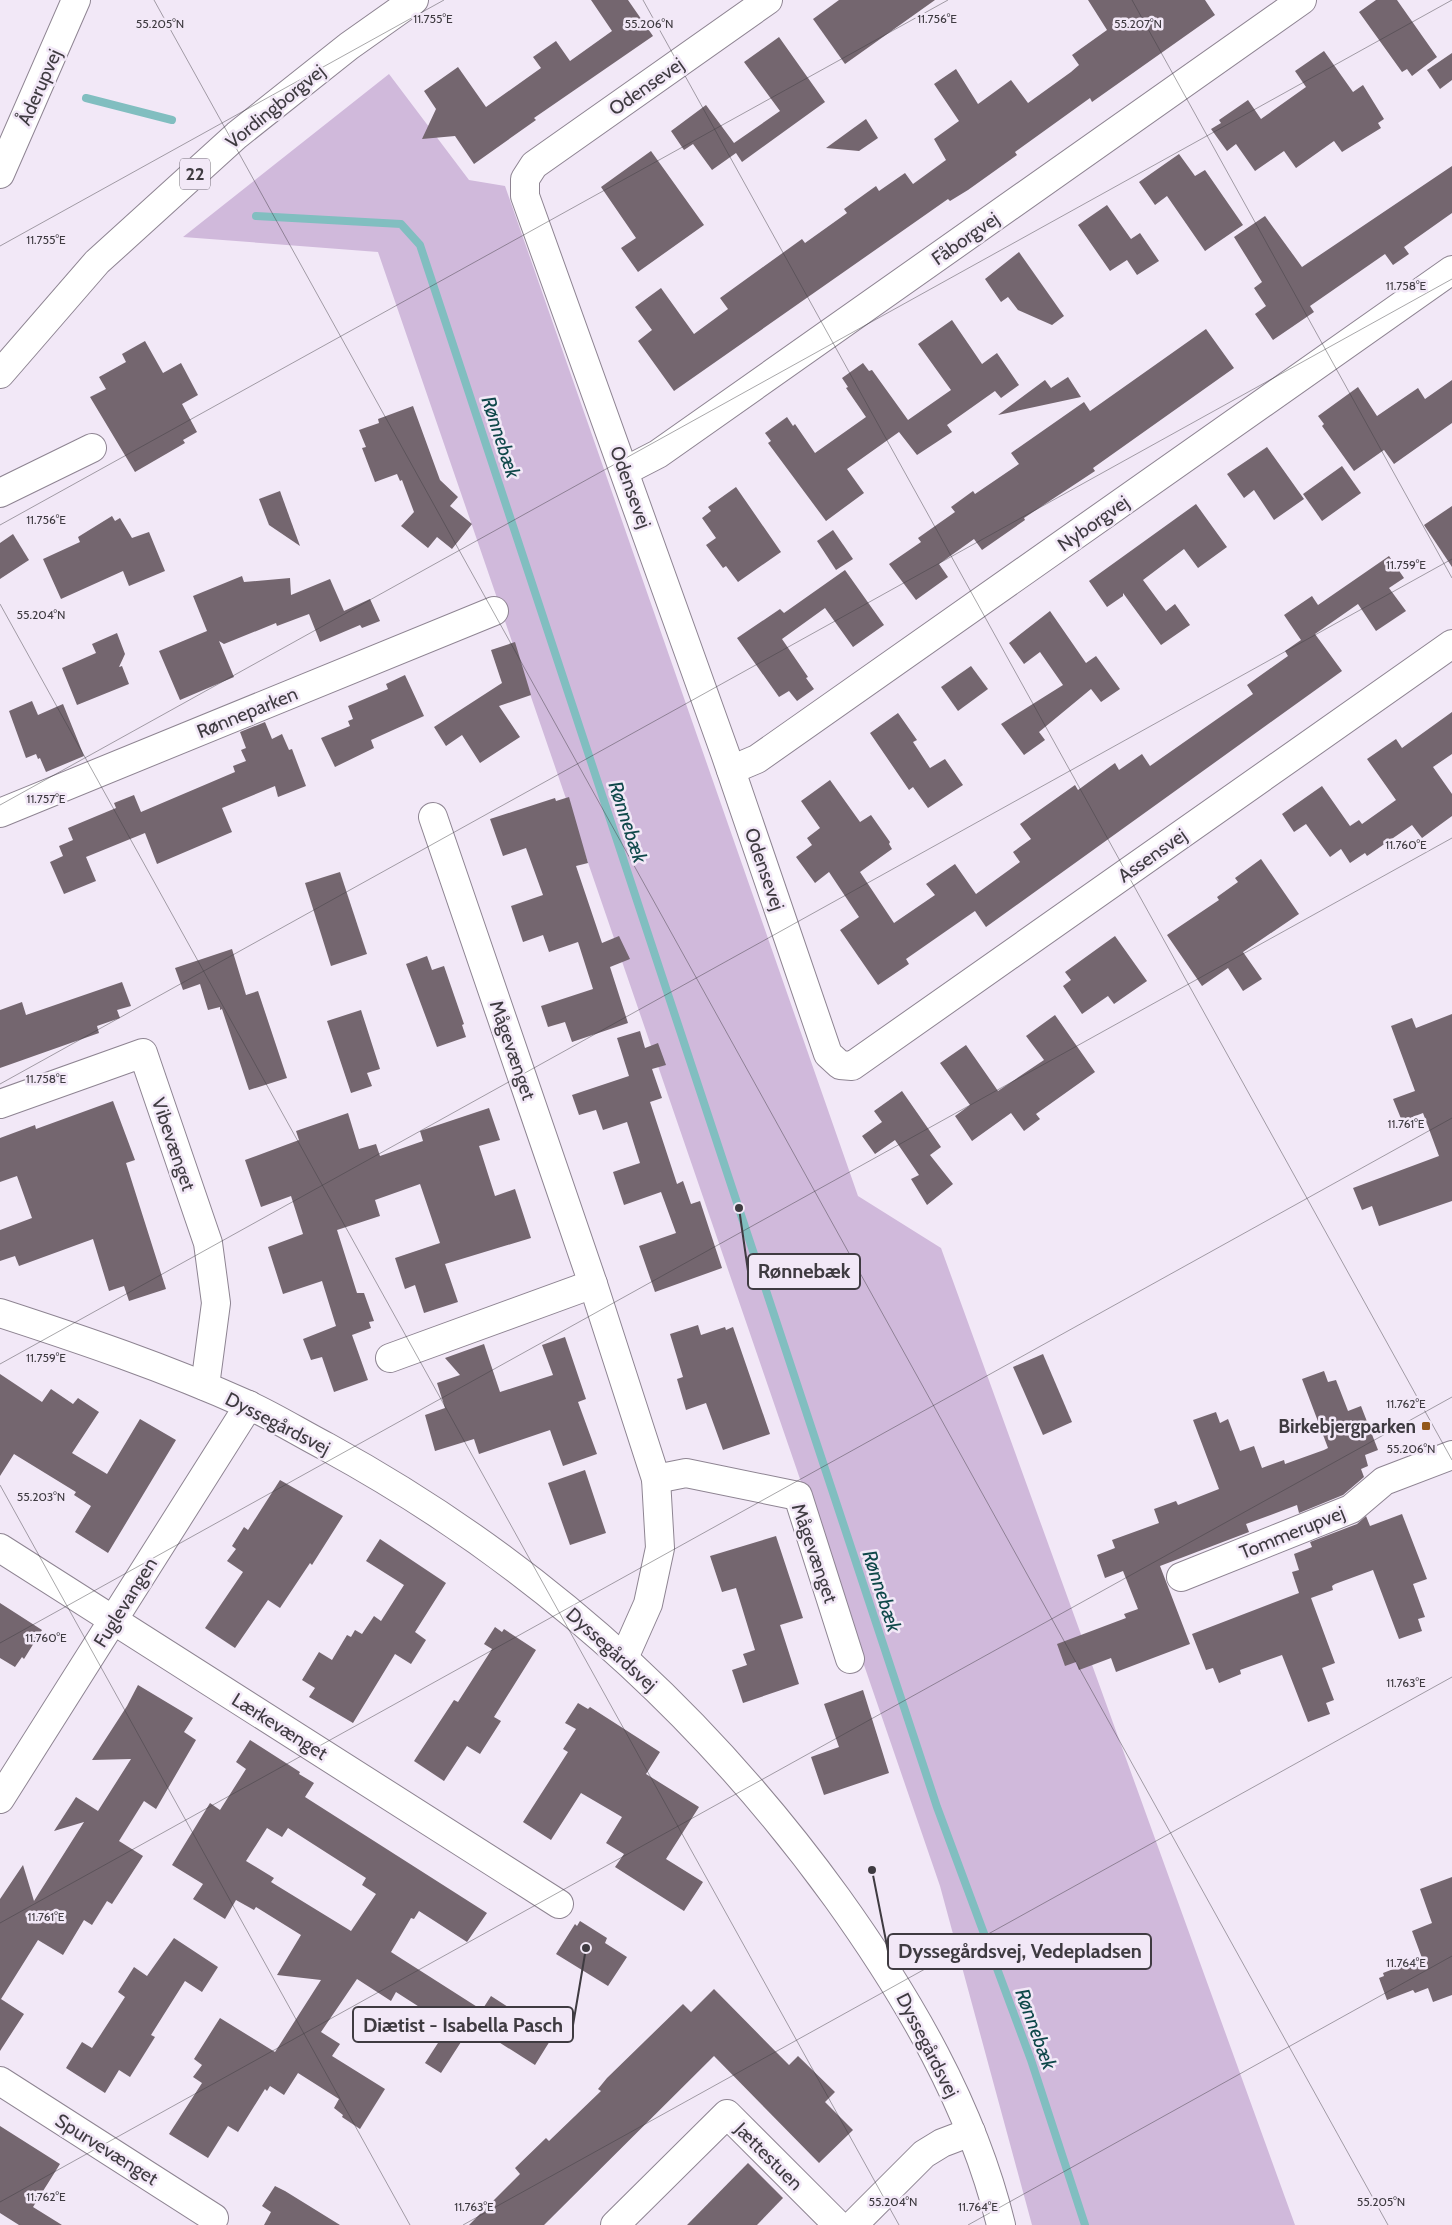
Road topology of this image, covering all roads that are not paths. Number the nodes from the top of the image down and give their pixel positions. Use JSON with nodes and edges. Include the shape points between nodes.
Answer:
{"nodes":[{"id":1,"x":76,"y":0,"type":"edge"},
{"id":2,"x":414,"y":0,"type":"edge"},
{"id":3,"x":768,"y":0,"type":"edge"},
{"id":4,"x":1302,"y":0,"type":"edge"},
{"id":5,"x":0,"y":174,"type":"edge"},
{"id":6,"x":1452,"y":270,"type":"edge"},
{"id":7,"x":0,"y":374,"type":"edge"},
{"id":8,"x":92,"y":448,"type":"dead end"},
{"id":9,"x":625,"y":471,"type":"junction"},
{"id":10,"x":0,"y":494,"type":"edge"},
{"id":11,"x":494,"y":611,"type":"dead end"},
{"id":12,"x":1452,"y":644,"type":"edge"},
{"id":13,"x":731,"y":770,"type":"junction"},
{"id":14,"x":0,"y":813,"type":"edge"},
{"id":15,"x":433,"y":817,"type":"dead end"},
{"id":16,"x":852,"y":1066,"type":"joint"},
{"id":17,"x":0,"y":1104,"type":"edge"},
{"id":18,"x":593,"y":1284,"type":"junction"},
{"id":19,"x":0,"y":1313,"type":"edge"},
{"id":20,"x":390,"y":1358,"type":"dead end"},
{"id":21,"x":204,"y":1386,"type":"junction"},
{"id":22,"x":249,"y":1405,"type":"junction"},
{"id":23,"x":1452,"y":1455,"type":"edge"},
{"id":24,"x":656,"y":1479,"type":"junction"},
{"id":25,"x":0,"y":1548,"type":"edge"},
{"id":26,"x":1181,"y":1577,"type":"dead end"},
{"id":27,"x":114,"y":1620,"type":"junction"},
{"id":28,"x":624,"y":1658,"type":"junction"},
{"id":29,"x":850,"y":1659,"type":"dead end"},
{"id":30,"x":0,"y":1800,"type":"edge"},
{"id":31,"x":559,"y":1904,"type":"dead end"},
{"id":32,"x":0,"y":2081,"type":"edge"},
{"id":33,"x":971,"y":2132,"type":"junction"},
{"id":34,"x":214,"y":2218,"type":"dead end"},
{"id":35,"x":615,"y":2225,"type":"edge"},
{"id":36,"x":838,"y":2225,"type":"edge"},
{"id":37,"x":853,"y":2225,"type":"edge"},
{"id":38,"x":1001,"y":2225,"type":"edge"}],
"edges":[{"from":1,"to":5,"type":"street","name":"Åderupvej"},
{"from":2,"to":7,"type":"street","name":"Vordingborgvej","number":"22","via":[[349,46],[230,142],[97,262]]},
{"from":3,"to":9,"type":"street","name":"Odensevej","via":[[534,165],[526,179],[525,196]]},
{"from":4,"to":9,"type":"street","name":"Fåborgvej","via":[[658,454]]},
{"from":6,"to":13,"type":"street","name":"Nyborgvej","via":[[757,759]]},
{"from":8,"to":10,"type":"street"},
{"from":9,"to":13,"type":"street","name":"Odensevej"},
{"from":11,"to":14,"type":"street","name":"Rønneparken"},
{"from":12,"to":16,"type":"street","name":"Assensvej"},
{"from":13,"to":16,"type":"street","name":"Odensevej","via":[[828,1054],[840,1064]]},
{"from":15,"to":18,"type":"street","name":"Mågevænget"},
{"from":17,"to":21,"type":"street","name":"Vibevænget","via":[[143,1053],[208,1243],[216,1303]]},
{"from":18,"to":20,"type":"street"},
{"from":18,"to":24,"type":"street","name":"Mågevænget"},
{"from":19,"to":21,"type":"street","name":"Dyssegårdsvej","via":[[123,1353]]},
{"from":21,"to":22,"type":"street","name":"Dyssegårdsvej"},
{"from":22,"to":27,"type":"street","name":"Fuglevangen"},
{"from":22,"to":28,"type":"street","name":"Dyssegårdsvej","via":[[454,1522],[538,1584]]},
{"from":23,"to":26,"type":"street","name":"Tommerupvej","via":[[1384,1481],[1350,1508]]},
{"from":24,"to":28,"type":"street","name":"Mågevænget","via":[[660,1548],[648,1604]]},
{"from":24,"to":29,"type":"street","name":"Mågevænget","via":[[686,1473],[798,1496]]},
{"from":25,"to":27,"type":"street","name":"Lærkevænget"},
{"from":27,"to":30,"type":"street","name":"Fuglevangen"},
{"from":27,"to":31,"type":"street","name":"Lærkevænget"},
{"from":28,"to":33,"type":"street","name":"Dyssegårdsvej","via":[[713,1746],[768,1807],[812,1864],[905,1998]]},
{"from":32,"to":34,"type":"street","name":"Spurvevænget"},
{"from":33,"to":37,"type":"street","via":[[924,2154]]},
{"from":33,"to":38,"type":"street","name":"Dyssegårdsvej"},
{"from":35,"to":36,"type":"street","name":"Jættestuen","via":[[727,2114]]}]}
